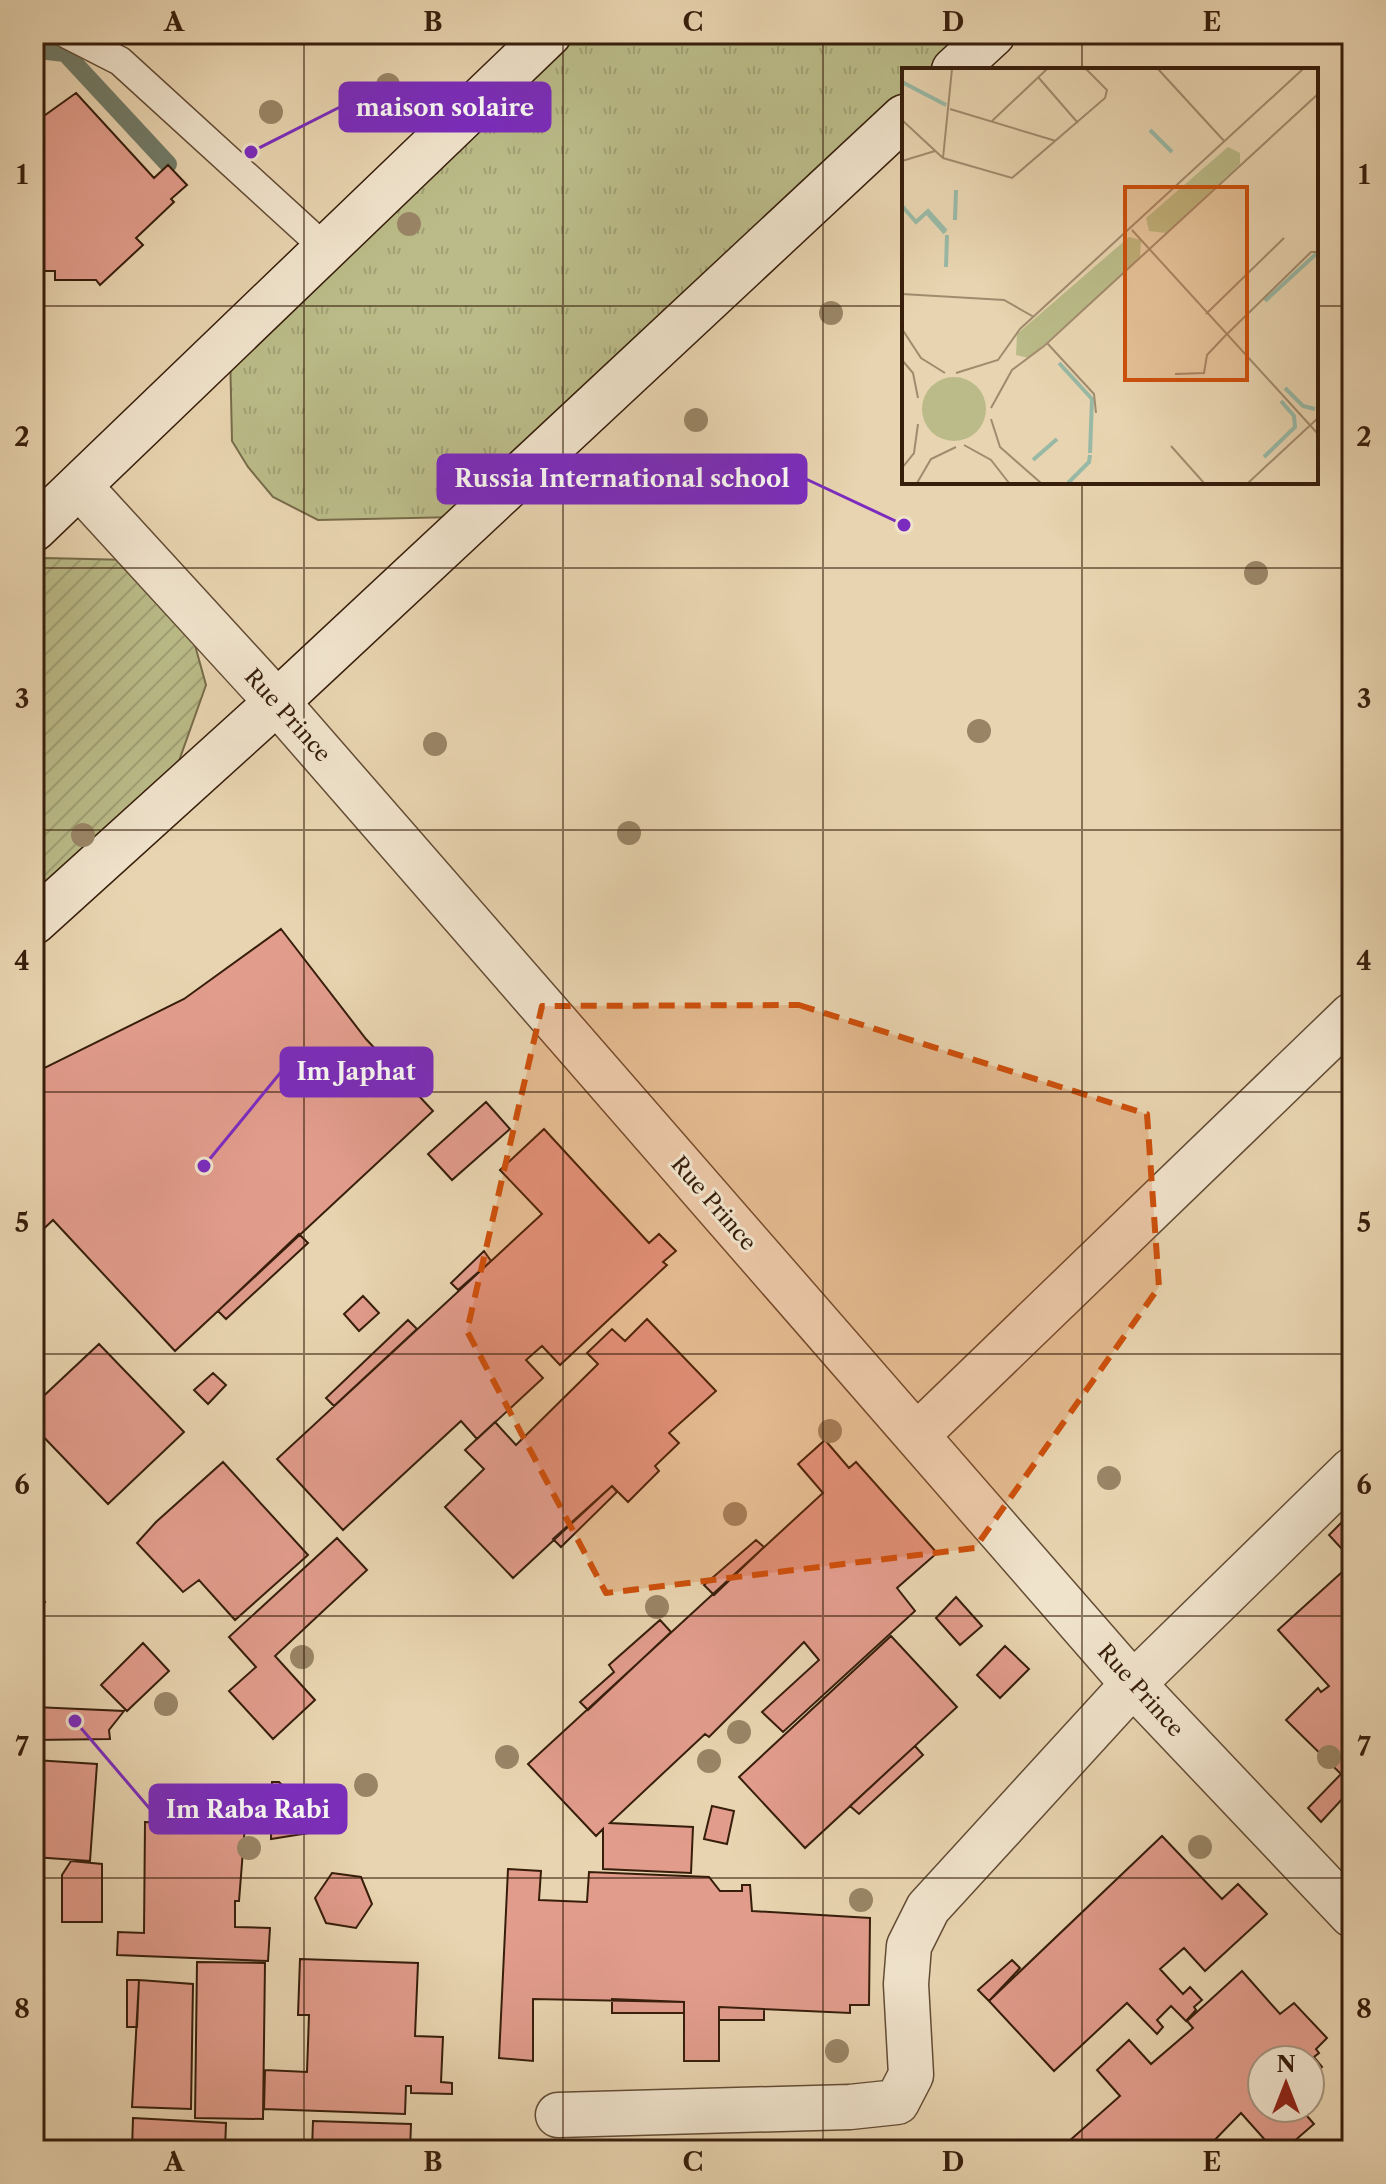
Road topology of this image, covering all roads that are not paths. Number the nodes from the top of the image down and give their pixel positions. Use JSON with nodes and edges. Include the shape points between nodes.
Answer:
{"nodes":[{"id":1,"x":67,"y":34,"type":"edge"},
{"id":2,"x":549,"y":34,"type":"edge"},
{"id":3,"x":993,"y":34,"type":"edge"},
{"id":4,"x":956,"y":68,"type":"edge"},
{"id":5,"x":902,"y":119,"type":"edge"},
{"id":6,"x":326,"y":249,"type":"junction"},
{"id":7,"x":80,"y":487,"type":"junction"},
{"id":8,"x":34,"y":529,"type":"edge"},
{"id":9,"x":277,"y":702,"type":"junction"},
{"id":10,"x":34,"y":922,"type":"edge"},
{"id":11,"x":1352,"y":1015,"type":"edge"},
{"id":12,"x":917,"y":1435,"type":"junction"},
{"id":13,"x":1352,"y":1470,"type":"edge"},
{"id":14,"x":1133,"y":1684,"type":"junction"},
{"id":15,"x":1352,"y":1915,"type":"edge"},
{"id":16,"x":558,"y":2115,"type":"dead end"}],
"edges":[{"from":1,"to":6,"type":"lane","via":[[120,61]]},
{"from":2,"to":6,"type":"street"},
{"from":3,"to":4,"type":"street"},
{"from":5,"to":9,"type":"street"},
{"from":6,"to":7,"type":"street"},
{"from":7,"to":8,"type":"street"},
{"from":7,"to":9,"type":"street","name":"Rue Prince"},
{"from":9,"to":10,"type":"street"},
{"from":9,"to":12,"type":"street","name":"Rue Prince"},
{"from":11,"to":12,"type":"street"},
{"from":12,"to":14,"type":"street","name":"Rue Prince"},
{"from":13,"to":14,"type":"street"},
{"from":14,"to":15,"type":"street","name":"Rue Prince"},
{"from":14,"to":16,"type":"street","via":[[928,1908],[909,1946],[911,2075],[897,2102]]}]}
